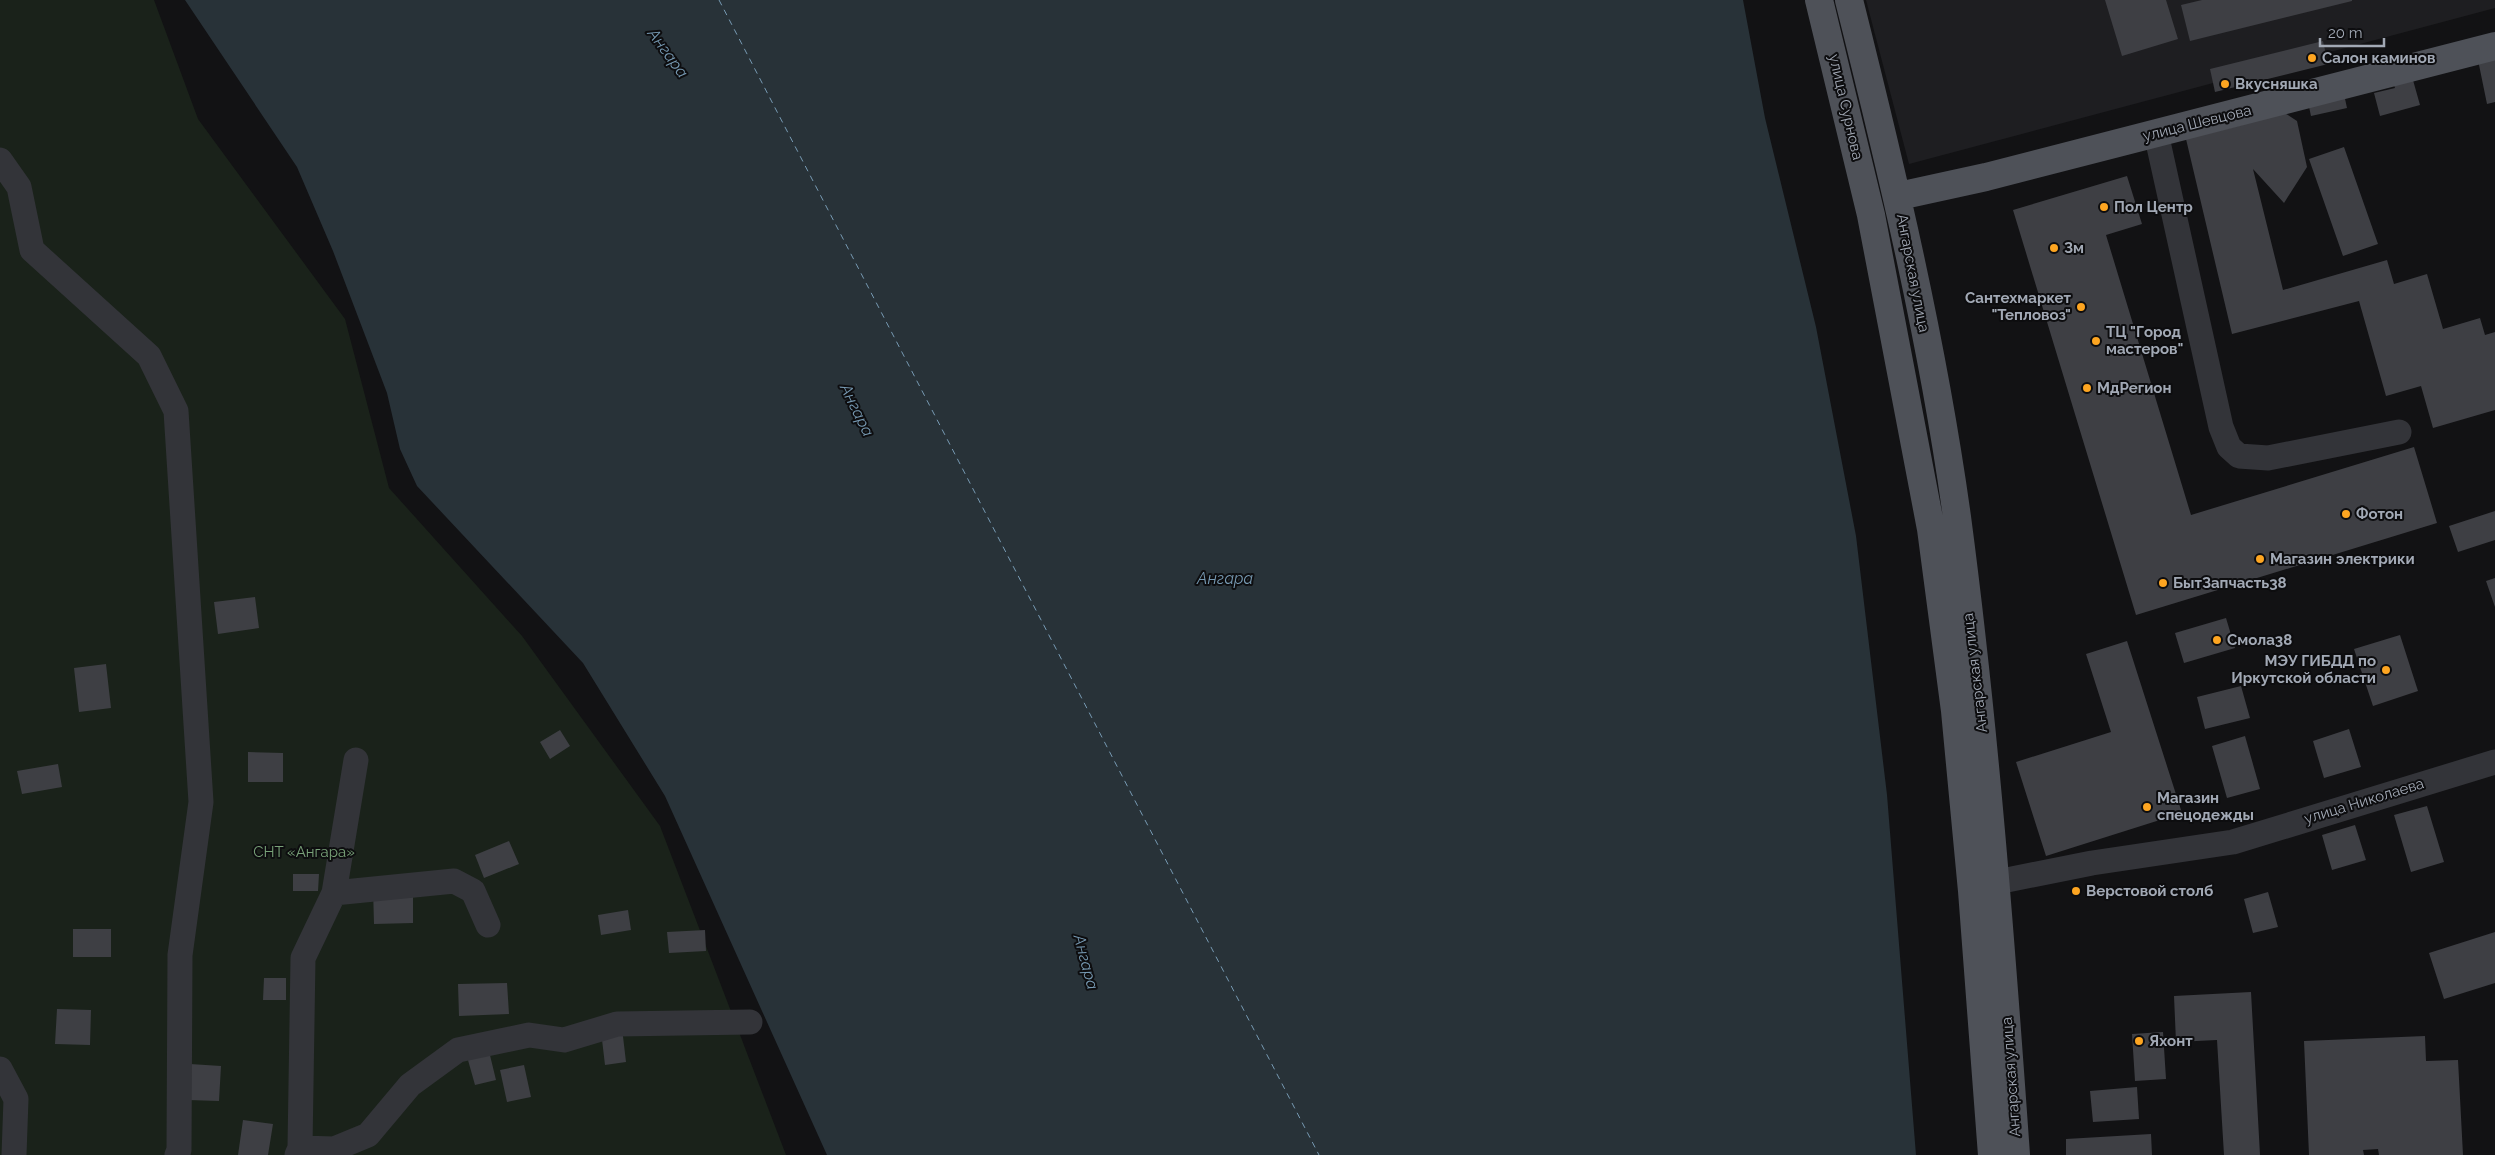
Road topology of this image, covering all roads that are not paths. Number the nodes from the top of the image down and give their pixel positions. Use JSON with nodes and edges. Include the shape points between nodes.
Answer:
{"nodes":[{"id":1,"x":1819,"y":0,"type":"edge"},
{"id":2,"x":1849,"y":0,"type":"edge"},
{"id":3,"x":2495,"y":46,"type":"edge"},
{"id":4,"x":2156,"y":133,"type":"junction"},
{"id":5,"x":0,"y":160,"type":"edge"},
{"id":6,"x":1899,"y":196,"type":"junction"},
{"id":7,"x":1871,"y":215,"type":"joint"},
{"id":8,"x":2399,"y":432,"type":"dead end"},
{"id":9,"x":356,"y":760,"type":"dead end"},
{"id":10,"x":2495,"y":762,"type":"edge"},
{"id":11,"x":1997,"y":882,"type":"junction"},
{"id":12,"x":334,"y":893,"type":"junction"},
{"id":13,"x":488,"y":925,"type":"dead end"},
{"id":14,"x":750,"y":1022,"type":"dead end"},
{"id":15,"x":0,"y":1069,"type":"edge"},
{"id":16,"x":299,"y":1152,"type":"edge"},
{"id":17,"x":14,"y":1155,"type":"edge"},
{"id":18,"x":177,"y":1155,"type":"edge"},
{"id":19,"x":1992,"y":1155,"type":"edge"},
{"id":20,"x":2016,"y":1155,"type":"edge"}],
"edges":[{"from":1,"to":7,"type":"main road","name":"улица Сурнова"},
{"from":2,"to":6,"type":"main road","name":"улица Сурнова"},
{"from":3,"to":4,"type":"main road","name":"улица Шевцова"},
{"from":4,"to":6,"type":"main road","name":"улица Шевцова"},
{"from":4,"to":8,"type":"street","via":[[2221,427],[2229,447],[2239,456],[2268,458]]},
{"from":5,"to":18,"type":"street","via":[[19,187],[32,250],[149,356],[176,411],[201,802],[180,955]]},
{"from":6,"to":11,"type":"main road","name":"Ангарская улица","via":[[1956,516]]},
{"from":7,"to":19,"type":"main road","name":"Ангарская улица","via":[[1931,529],[1955,711]]},
{"from":9,"to":12,"type":"street"},
{"from":10,"to":11,"type":"street","name":"улица Николаева","via":[[2233,842],[2092,863]]},
{"from":11,"to":20,"type":"main road","name":"Ангарская улица"},
{"from":12,"to":13,"type":"street","via":[[454,881],[473,890]]},
{"from":12,"to":16,"type":"street","via":[[303,958]]},
{"from":14,"to":16,"type":"street","via":[[617,1024],[564,1040],[529,1035],[458,1050],[410,1085],[368,1135],[334,1150]]},
{"from":15,"to":17,"type":"street","via":[[16,1099]]}]}
